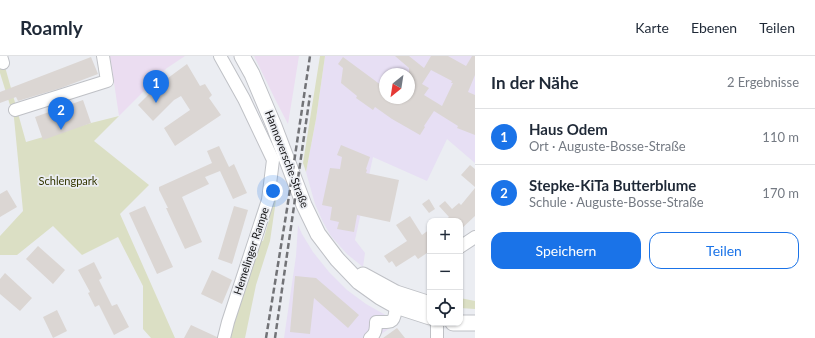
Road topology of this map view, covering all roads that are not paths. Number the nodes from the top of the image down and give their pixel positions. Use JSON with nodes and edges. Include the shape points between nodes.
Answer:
{"nodes":[{"id":1,"x":103,"y":56,"type":"edge"},
{"id":2,"x":220,"y":56,"type":"edge"},
{"id":3,"x":242,"y":56,"type":"edge"},
{"id":4,"x":15,"y":110,"type":"dead end"},
{"id":5,"x":475,"y":237,"type":"edge"},
{"id":6,"x":463,"y":245,"type":"edge"},
{"id":7,"x":336,"y":259,"type":"junction"},
{"id":8,"x":427,"y":303,"type":"edge"},
{"id":9,"x":396,"y":306,"type":"junction"},
{"id":10,"x":463,"y":312,"type":"edge"},
{"id":11,"x":475,"y":313,"type":"edge"},
{"id":12,"x":427,"y":316,"type":"edge"},
{"id":13,"x":463,"y":323,"type":"edge"},
{"id":14,"x":475,"y":323,"type":"edge"},
{"id":15,"x":437,"y":326,"type":"edge"},
{"id":16,"x":224,"y":338,"type":"edge"},
{"id":17,"x":370,"y":338,"type":"edge"},
{"id":18,"x":437,"y":338,"type":"edge"}],
"edges":[{"from":1,"to":4,"type":"street","via":[[108,81]]},
{"from":2,"to":16,"type":"street","name":"Hemelinger Rampe","via":[[273,160],[268,200]]},
{"from":3,"to":7,"type":"main road","name":"Hannoversche Straße","via":[[274,126],[304,205],[318,234]]},
{"from":5,"to":6,"type":"street"},
{"from":7,"to":8,"type":"main road","name":"Hannoversche Straße","via":[[396,293]]},
{"from":7,"to":9,"type":"main road","name":"Hannoversche Straße","via":[[359,282]]},
{"from":9,"to":12,"type":"main road","name":"Hannoversche Straße"},
{"from":9,"to":17,"type":"street","via":[[392,321],[376,322],[376,329]]},
{"from":10,"to":11,"type":"main road"},
{"from":13,"to":14,"type":"main road"},
{"from":15,"to":18,"type":"street"}]}
